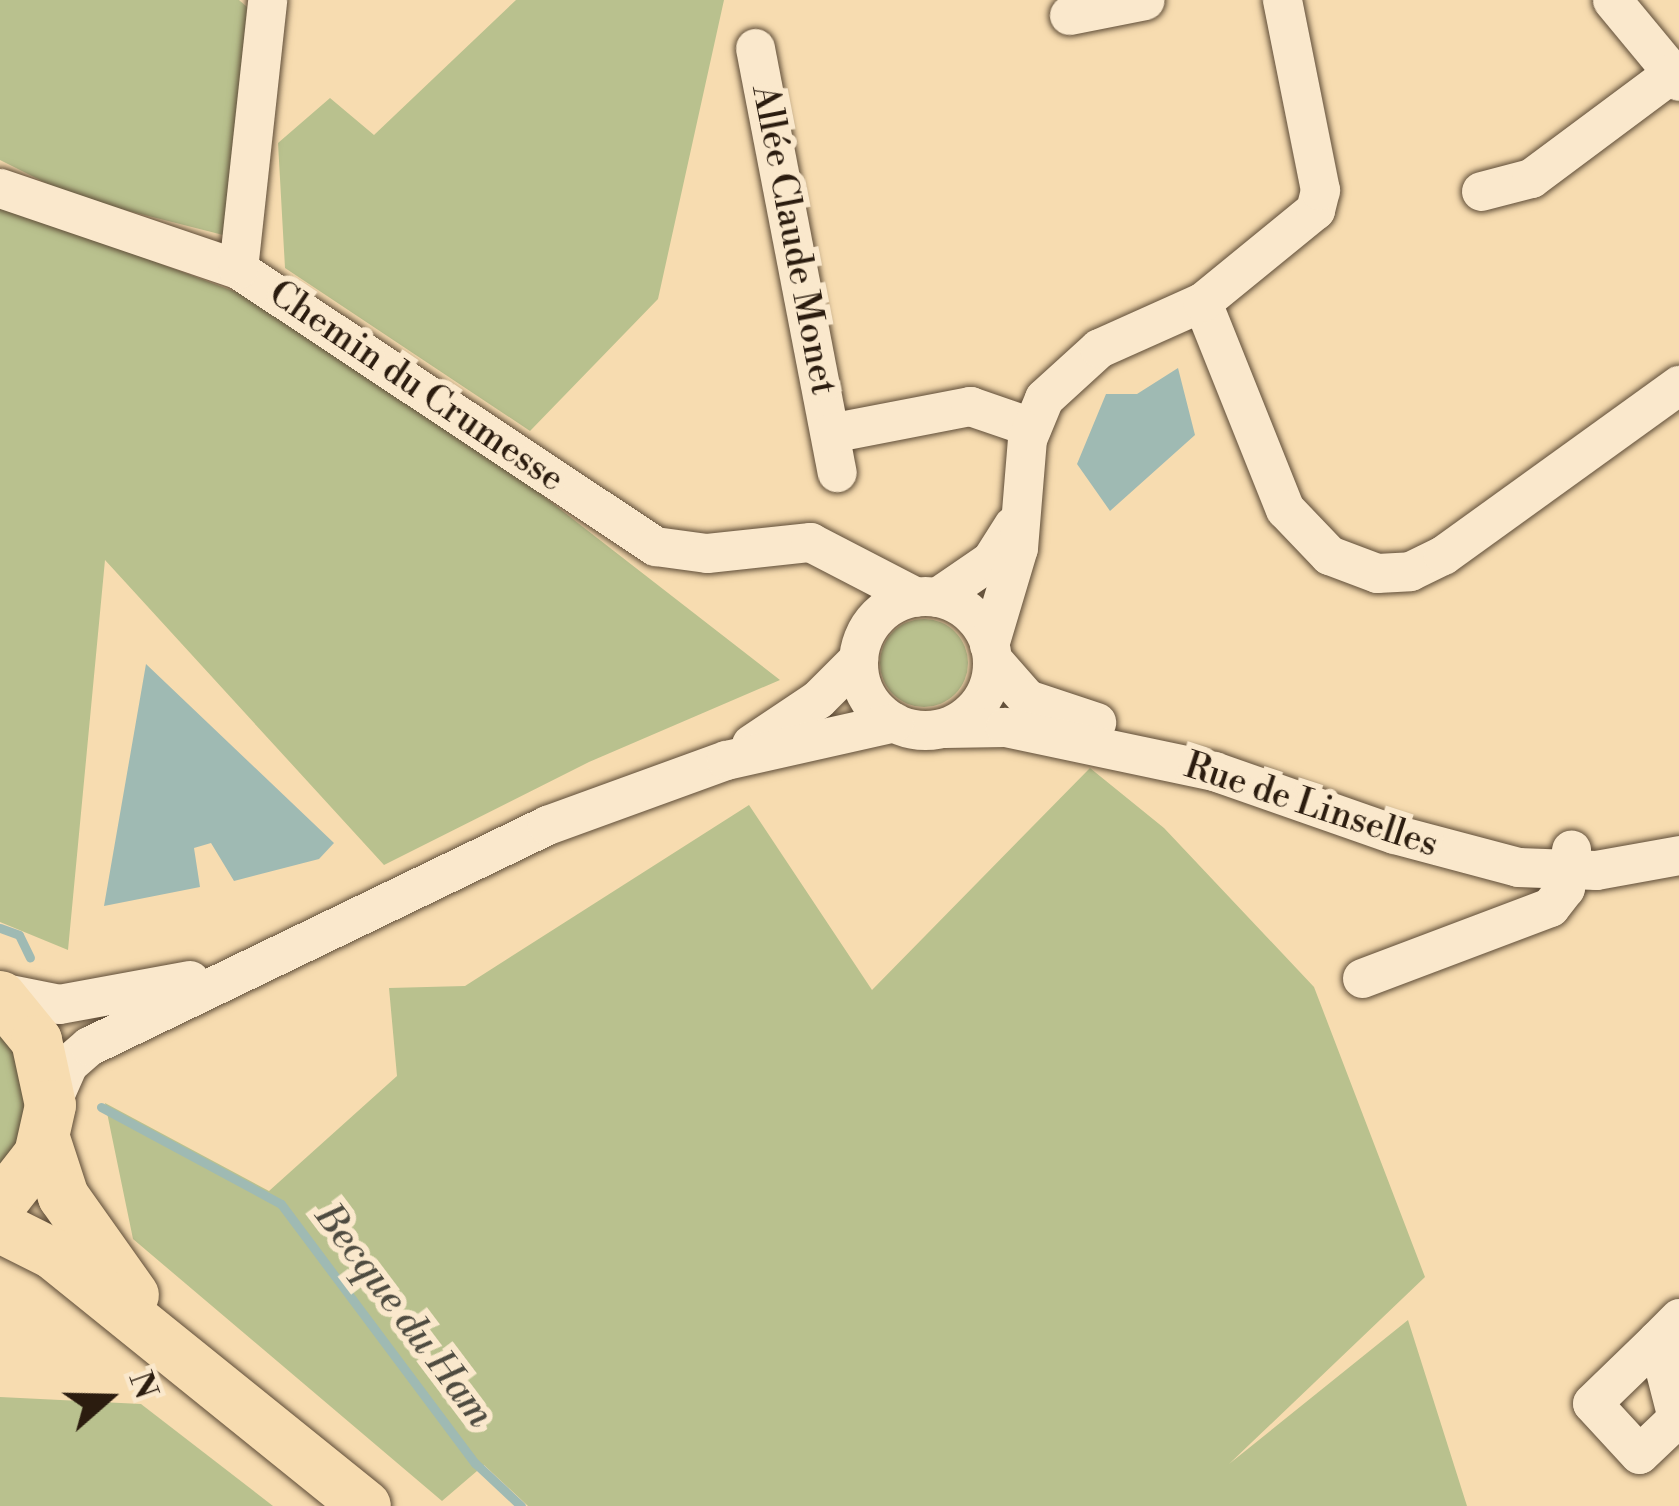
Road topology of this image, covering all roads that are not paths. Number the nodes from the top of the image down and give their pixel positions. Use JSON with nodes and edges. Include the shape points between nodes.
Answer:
{"nodes":[{"id":1,"x":267,"y":0,"type":"edge"},
{"id":2,"x":1145,"y":0,"type":"edge"},
{"id":3,"x":1282,"y":0,"type":"edge"},
{"id":4,"x":1612,"y":0,"type":"edge"},
{"id":5,"x":1069,"y":15,"type":"dead end"},
{"id":6,"x":755,"y":48,"type":"dead end"},
{"id":7,"x":1676,"y":77,"type":"edge"},
{"id":8,"x":0,"y":188,"type":"edge"},
{"id":9,"x":1481,"y":191,"type":"dead end"},
{"id":10,"x":238,"y":269,"type":"junction"},
{"id":11,"x":1202,"y":302,"type":"junction"},
{"id":12,"x":1679,"y":386,"type":"edge"},
{"id":13,"x":1031,"y":427,"type":"junction"},
{"id":14,"x":830,"y":433,"type":"junction"},
{"id":15,"x":837,"y":472,"type":"dead end"},
{"id":16,"x":1021,"y":503,"type":"junction"},
{"id":17,"x":830,"y":551,"type":"junction"},
{"id":18,"x":926,"y":597,"type":"junction"},
{"id":19,"x":861,"y":649,"type":"junction"},
{"id":20,"x":991,"y":652,"type":"junction"},
{"id":21,"x":894,"y":722,"type":"junction"},
{"id":22,"x":944,"y":728,"type":"junction"},
{"id":23,"x":726,"y":760,"type":"junction"},
{"id":24,"x":1679,"y":855,"type":"edge"},
{"id":25,"x":1570,"y":860,"type":"junction"},
{"id":26,"x":271,"y":960,"type":"junction"},
{"id":27,"x":1362,"y":978,"type":"dead end"},
{"id":28,"x":0,"y":994,"type":"edge"},
{"id":29,"x":47,"y":1122,"type":"junction"},
{"id":30,"x":0,"y":1204,"type":"edge"},
{"id":31,"x":0,"y":1228,"type":"edge"},
{"id":32,"x":252,"y":1414,"type":"junction"},
{"id":33,"x":364,"y":1506,"type":"edge"}],
"edges":[{"from":1,"to":10,"type":"street"},
{"from":2,"to":5,"type":"street"},
{"from":3,"to":11,"type":"street","via":[[1319,200],[1296,232]]},
{"from":4,"to":7,"type":"street"},
{"from":6,"to":14,"type":"street","name":"Allée Claude Monet"},
{"from":7,"to":9,"type":"street","via":[[1531,178]]},
{"from":8,"to":10,"type":"street","name":"Chemin du Crumesse"},
{"from":10,"to":17,"type":"street","name":"Chemin du Crumesse","via":[[655,546],[706,553],[796,540]]},
{"from":11,"to":12,"type":"street","via":[[1286,509],[1329,555],[1376,574],[1443,556]]},
{"from":11,"to":13,"type":"street","via":[[1099,347],[1055,384]]},
{"from":13,"to":14,"type":"street","name":"Allée Claude Monet","via":[[970,406]]},
{"from":13,"to":16,"type":"street"},
{"from":14,"to":15,"type":"street","name":"Allée Claude Monet"},
{"from":16,"to":18,"type":"street","via":[[992,560]]},
{"from":16,"to":20,"type":"street"},
{"from":17,"to":18,"type":"street","name":"Chemin du Crumesse","via":[[876,583]]},
{"from":17,"to":19,"type":"street","via":[[850,579]]},
{"from":18,"to":19,"type":"street","via":[[887,608]]},
{"from":18,"to":20,"type":"street","via":[[970,614]]},
{"from":19,"to":21,"type":"street","via":[[867,696]]},
{"from":19,"to":23,"type":"street","via":[[807,708]]},
{"from":20,"to":22,"type":"street","via":[[977,706]]},
{"from":20,"to":25,"type":"street","name":"Rue de Linselles","via":[[1017,693],[1074,718],[1244,756],[1435,824]]},
{"from":21,"to":22,"type":"street"},
{"from":21,"to":23,"type":"street"},
{"from":22,"to":25,"type":"street","name":"Rue de Linselles","via":[[1005,728],[1169,760],[1444,849]]},
{"from":23,"to":26,"type":"street","via":[[547,825]]},
{"from":24,"to":25,"type":"street","name":"Rue de Linselles"},
{"from":25,"to":27,"type":"street","via":[[1550,907]]},
{"from":26,"to":28,"type":"street","via":[[59,1004]]},
{"from":26,"to":29,"type":"street","via":[[89,1046],[68,1064]]},
{"from":28,"to":29,"type":"main road","via":[[36,1040]]},
{"from":29,"to":30,"type":"main road","via":[[31,1169]]},
{"from":29,"to":32,"type":"main road","via":[[58,1187],[115,1273]]},
{"from":31,"to":32,"type":"main road","via":[[52,1253]]},
{"from":32,"to":33,"type":"main road"}]}
